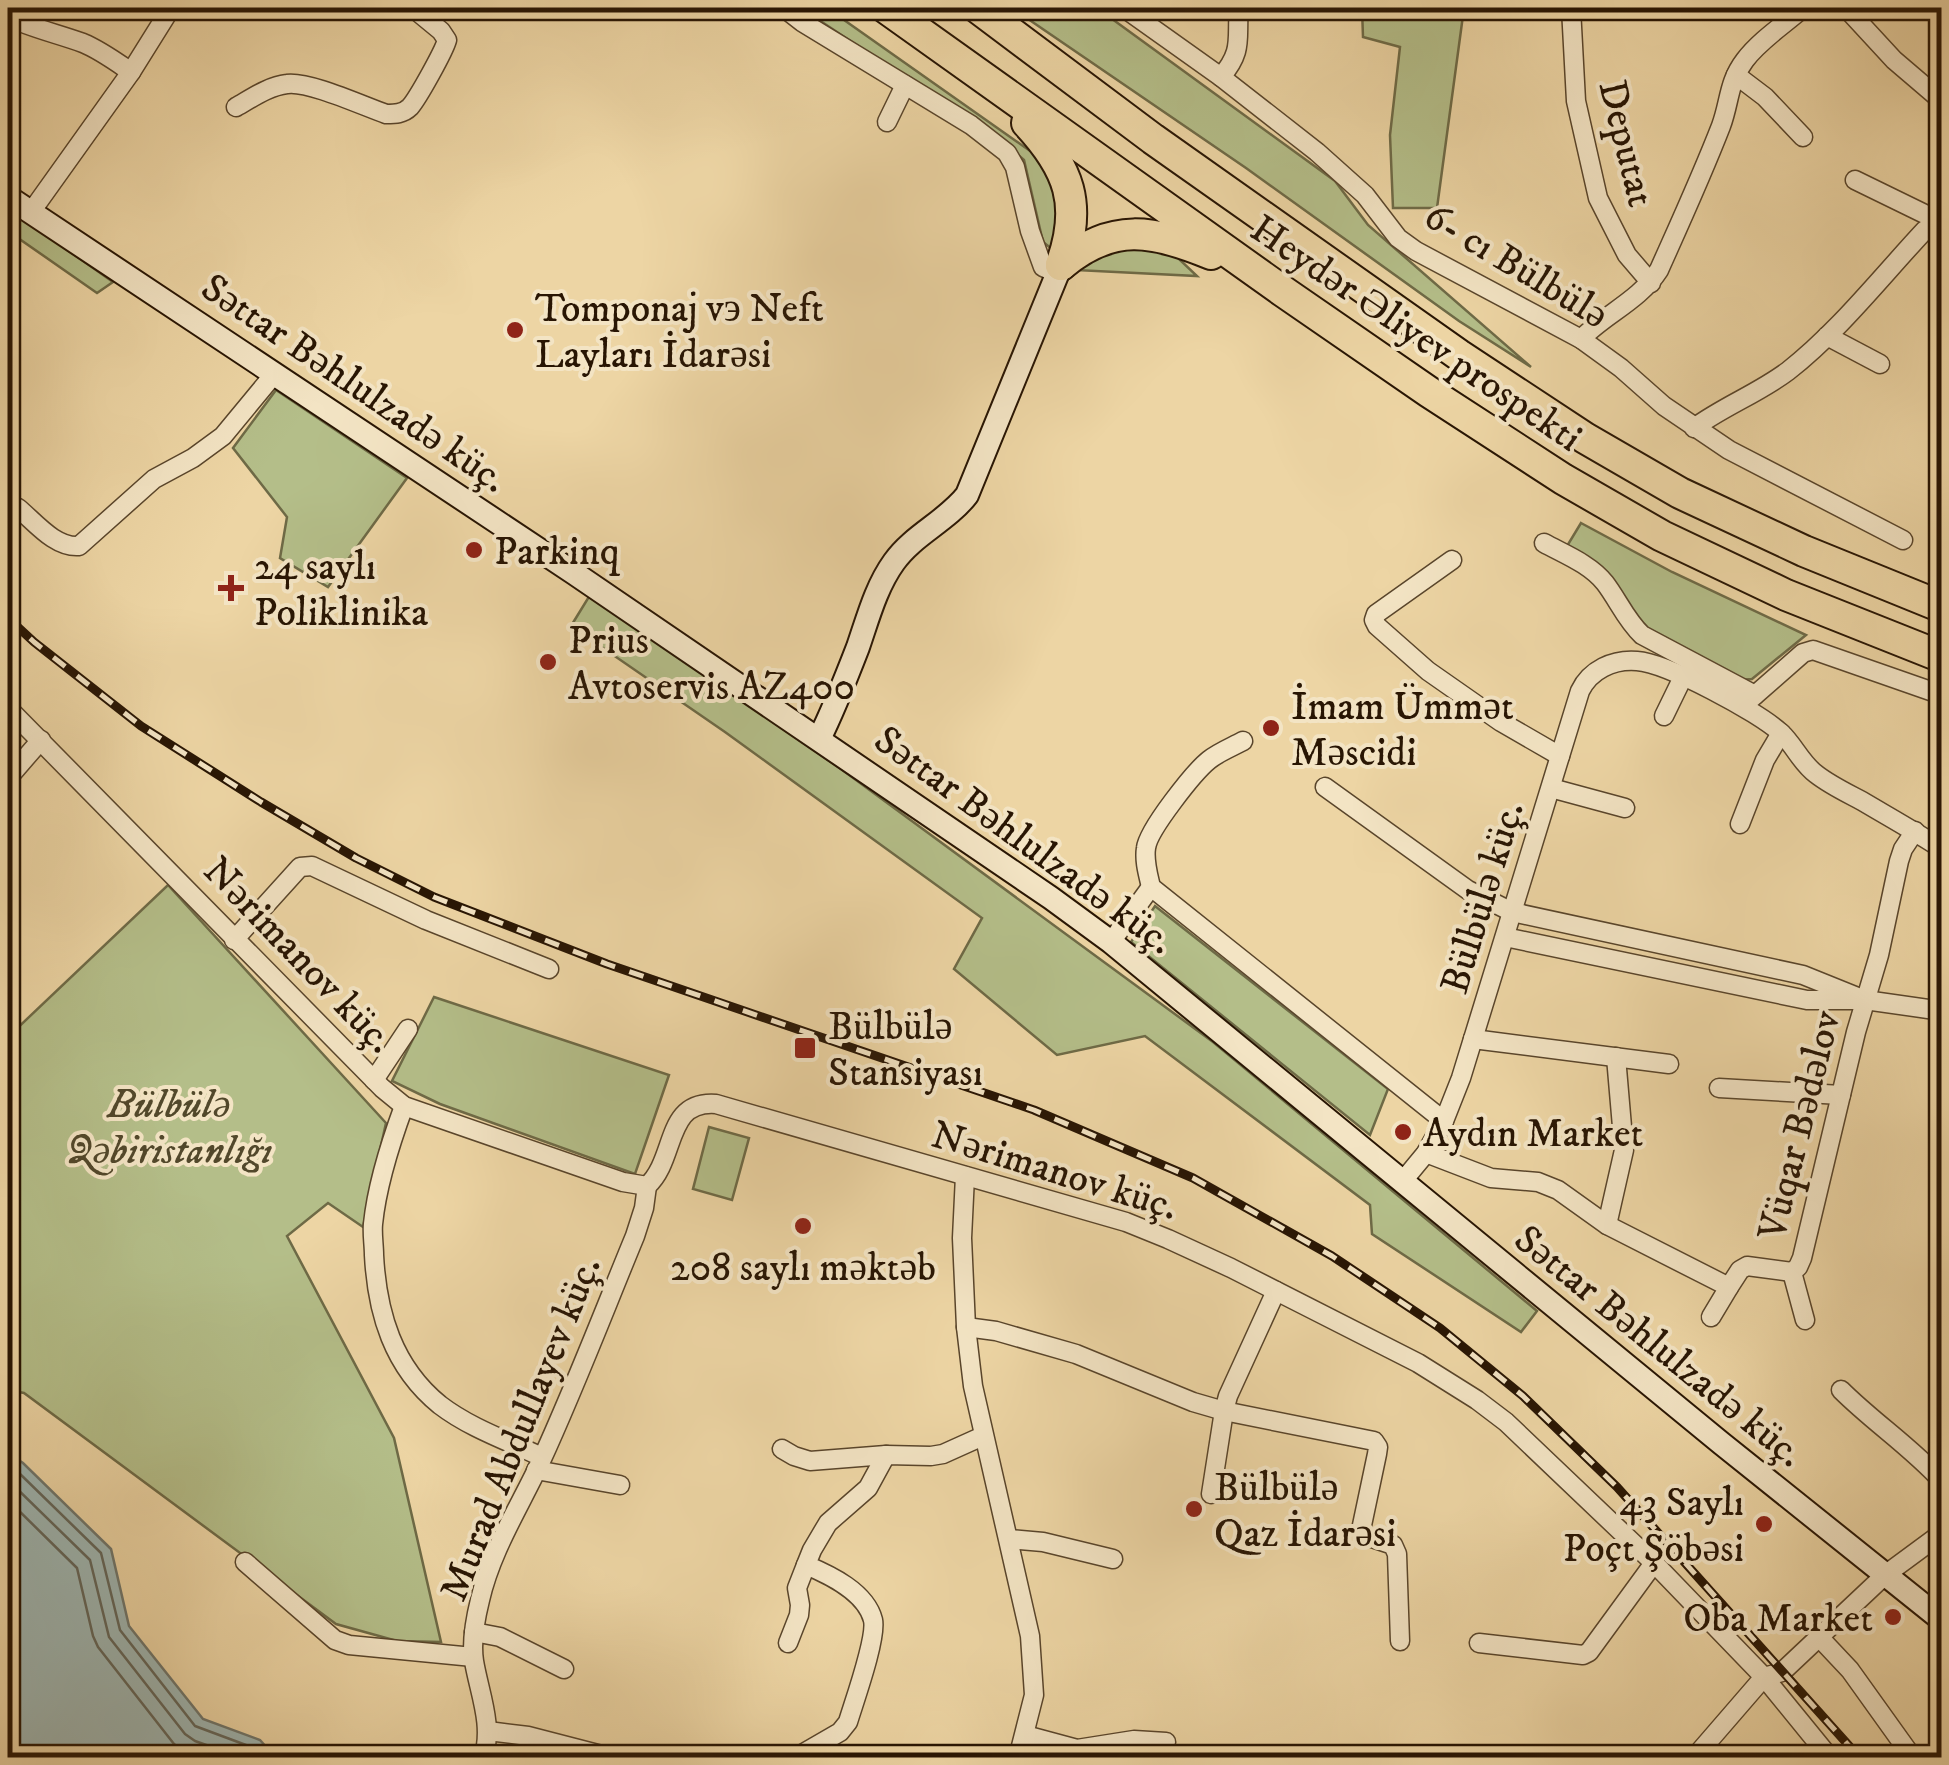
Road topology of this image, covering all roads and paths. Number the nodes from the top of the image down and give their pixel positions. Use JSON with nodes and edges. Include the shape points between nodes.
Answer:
{"nodes":[{"id":1,"x":171,"y":8,"type":"edge"},
{"id":2,"x":412,"y":8,"type":"edge"},
{"id":3,"x":784,"y":8,"type":"edge"},
{"id":4,"x":886,"y":8,"type":"edge"},
{"id":5,"x":978,"y":8,"type":"edge"},
{"id":6,"x":1124,"y":8,"type":"edge"},
{"id":7,"x":1240,"y":8,"type":"edge"},
{"id":8,"x":1571,"y":8,"type":"edge"},
{"id":9,"x":1803,"y":8,"type":"edge"},
{"id":10,"x":1846,"y":8,"type":"edge"},
{"id":11,"x":8,"y":17,"type":"edge"},
{"id":12,"x":926,"y":37,"type":"junction"},
{"id":13,"x":131,"y":72,"type":"junction"},
{"id":14,"x":1736,"y":75,"type":"junction"},
{"id":15,"x":1221,"y":76,"type":"junction"},
{"id":16,"x":905,"y":86,"type":"junction"},
{"id":17,"x":1942,"y":101,"type":"edge"},
{"id":18,"x":236,"y":107,"type":"dead end"},
{"id":19,"x":887,"y":122,"type":"dead end"},
{"id":20,"x":1803,"y":137,"type":"dead end"},
{"id":21,"x":1856,"y":180,"type":"dead end"},
{"id":22,"x":8,"y":197,"type":"edge"},
{"id":23,"x":31,"y":212,"type":"junction"},
{"id":24,"x":1939,"y":219,"type":"edge"},
{"id":25,"x":1059,"y":269,"type":"junction"},
{"id":26,"x":1651,"y":283,"type":"junction"},
{"id":27,"x":1284,"y":292,"type":"junction"},
{"id":28,"x":1826,"y":336,"type":"junction"},
{"id":29,"x":1581,"y":339,"type":"junction"},
{"id":30,"x":1880,"y":364,"type":"dead end"},
{"id":31,"x":276,"y":373,"type":"junction"},
{"id":32,"x":1694,"y":428,"type":"junction"},
{"id":33,"x":18,"y":508,"type":"dead end"},
{"id":34,"x":1903,"y":540,"type":"dead end"},
{"id":35,"x":1544,"y":542,"type":"dead end"},
{"id":36,"x":1452,"y":560,"type":"dead end"},
{"id":37,"x":1942,"y":607,"type":"edge"},
{"id":38,"x":1942,"y":657,"type":"edge"},
{"id":39,"x":1684,"y":677,"type":"junction"},
{"id":40,"x":1942,"y":694,"type":"edge"},
{"id":41,"x":1748,"y":701,"type":"junction"},
{"id":42,"x":8,"y":708,"type":"edge"},
{"id":43,"x":1664,"y":716,"type":"dead end"},
{"id":44,"x":1781,"y":733,"type":"junction"},
{"id":45,"x":819,"y":739,"type":"junction"},
{"id":46,"x":41,"y":740,"type":"junction"},
{"id":47,"x":1243,"y":740,"type":"dead end"},
{"id":48,"x":1560,"y":756,"type":"junction"},
{"id":49,"x":8,"y":778,"type":"edge"},
{"id":50,"x":1325,"y":787,"type":"dead end"},
{"id":51,"x":1551,"y":788,"type":"junction"},
{"id":52,"x":1626,"y":808,"type":"dead end"},
{"id":53,"x":1740,"y":824,"type":"dead end"},
{"id":54,"x":1915,"y":832,"type":"junction"},
{"id":55,"x":1942,"y":849,"type":"edge"},
{"id":56,"x":1151,"y":886,"type":"junction"},
{"id":57,"x":1512,"y":912,"type":"junction"},
{"id":58,"x":1504,"y":936,"type":"junction"},
{"id":59,"x":234,"y":940,"type":"junction"},
{"id":60,"x":1111,"y":942,"type":"junction"},
{"id":61,"x":548,"y":969,"type":"dead end"},
{"id":62,"x":1865,"y":1000,"type":"junction"},
{"id":63,"x":1942,"y":1012,"type":"edge"},
{"id":64,"x":408,"y":1028,"type":"dead end"},
{"id":65,"x":1473,"y":1038,"type":"junction"},
{"id":66,"x":1616,"y":1057,"type":"junction"},
{"id":67,"x":1669,"y":1064,"type":"dead end"},
{"id":68,"x":374,"y":1080,"type":"junction"},
{"id":69,"x":1720,"y":1088,"type":"dead end"},
{"id":70,"x":1841,"y":1095,"type":"junction"},
{"id":71,"x":404,"y":1106,"type":"junction"},
{"id":72,"x":1444,"y":1121,"type":"junction"},
{"id":73,"x":1426,"y":1153,"type":"junction"},
{"id":74,"x":965,"y":1176,"type":"junction"},
{"id":75,"x":1402,"y":1182,"type":"junction"},
{"id":76,"x":647,"y":1186,"type":"junction"},
{"id":77,"x":1608,"y":1224,"type":"junction"},
{"id":78,"x":1792,"y":1272,"type":"junction"},
{"id":79,"x":1729,"y":1288,"type":"junction"},
{"id":80,"x":1276,"y":1291,"type":"junction"},
{"id":81,"x":1711,"y":1316,"type":"dead end"},
{"id":82,"x":1805,"y":1320,"type":"dead end"},
{"id":83,"x":966,"y":1327,"type":"junction"},
{"id":84,"x":1842,"y":1390,"type":"dead end"},
{"id":85,"x":1224,"y":1411,"type":"junction"},
{"id":86,"x":983,"y":1436,"type":"junction"},
{"id":87,"x":782,"y":1449,"type":"dead end"},
{"id":88,"x":886,"y":1455,"type":"junction"},
{"id":89,"x":539,"y":1463,"type":"junction"},
{"id":90,"x":1942,"y":1481,"type":"edge"},
{"id":91,"x":620,"y":1485,"type":"dead end"},
{"id":92,"x":1212,"y":1494,"type":"dead end"},
{"id":93,"x":1942,"y":1532,"type":"edge"},
{"id":94,"x":1009,"y":1539,"type":"junction"},
{"id":95,"x":1112,"y":1559,"type":"dead end"},
{"id":96,"x":246,"y":1562,"type":"dead end"},
{"id":97,"x":1654,"y":1563,"type":"junction"},
{"id":98,"x":806,"y":1565,"type":"junction"},
{"id":99,"x":1884,"y":1575,"type":"junction"},
{"id":100,"x":1942,"y":1620,"type":"edge"},
{"id":101,"x":474,"y":1632,"type":"junction"},
{"id":102,"x":1818,"y":1636,"type":"junction"},
{"id":103,"x":1400,"y":1641,"type":"dead end"},
{"id":104,"x":788,"y":1642,"type":"dead end"},
{"id":105,"x":1479,"y":1643,"type":"dead end"},
{"id":106,"x":473,"y":1656,"type":"junction"},
{"id":107,"x":564,"y":1669,"type":"dead end"},
{"id":108,"x":1764,"y":1677,"type":"junction"},
{"id":109,"x":488,"y":1731,"type":"junction"},
{"id":110,"x":1025,"y":1735,"type":"junction"},
{"id":111,"x":1166,"y":1742,"type":"dead end"},
{"id":112,"x":483,"y":1758,"type":"edge"},
{"id":113,"x":613,"y":1758,"type":"edge"},
{"id":114,"x":795,"y":1758,"type":"edge"},
{"id":115,"x":1018,"y":1758,"type":"edge"},
{"id":116,"x":1694,"y":1758,"type":"edge"},
{"id":117,"x":1830,"y":1758,"type":"edge"},
{"id":118,"x":1913,"y":1758,"type":"edge"}],
"edges":[{"from":1,"to":13,"type":"street"},
{"from":2,"to":18,"type":"street","via":[[447,40],[399,114],[291,82]]},
{"from":3,"to":16,"type":"street"},
{"from":4,"to":12,"type":"highway","name":"Heydər Əliyev prospekti"},
{"from":5,"to":37,"type":"highway","name":"Heydər Əliyev prospekti","via":[[1153,139],[1585,438],[1804,552]]},
{"from":6,"to":15,"type":"street","name":"6- cı Bülbülə"},
{"from":7,"to":15,"type":"street","via":[[1239,46]]},
{"from":8,"to":26,"type":"street","name":"Deputat","via":[[1576,101],[1598,198]]},
{"from":9,"to":14,"type":"street","name":"Deputat"},
{"from":10,"to":17,"type":"street"},
{"from":11,"to":13,"type":"street","via":[[100,51]]},
{"from":12,"to":25,"type":"highway","via":[[1016,112],[1061,167],[1072,212]]},
{"from":12,"to":27,"type":"highway","name":"Heydər Əliyev prospekti"},
{"from":13,"to":23,"type":"street"},
{"from":14,"to":20,"type":"street"},
{"from":14,"to":26,"type":"street","name":"Deputat","via":[[1703,172]]},
{"from":15,"to":29,"type":"street","name":"6- cı Bülbülə","via":[[1353,184],[1406,245]]},
{"from":16,"to":19,"type":"street"},
{"from":16,"to":25,"type":"street","via":[[1006,153],[1016,167],[1036,254],[1043,268]]},
{"from":21,"to":24,"type":"street"},
{"from":22,"to":23,"type":"main road","name":"Səttar Bəhlulzadə küç."},
{"from":23,"to":31,"type":"main road","name":"Səttar Bəhlulzadə küç."},
{"from":24,"to":28,"type":"street"},
{"from":25,"to":27,"type":"highway","via":[[1088,244],[1147,234],[1209,253]]},
{"from":25,"to":45,"type":"main road","via":[[967,494],[906,548],[886,576]]},
{"from":26,"to":29,"type":"street","name":"Deputat"},
{"from":27,"to":38,"type":"highway","name":"Heydər Əliyev prospekti","via":[[1546,468],[1662,536]]},
{"from":28,"to":30,"type":"street"},
{"from":28,"to":32,"type":"street","via":[[1788,370]]},
{"from":29,"to":32,"type":"street","name":"6- cı Bülbülə"},
{"from":31,"to":33,"type":"street","via":[[223,436],[154,478],[79,546],[59,542]]},
{"from":31,"to":45,"type":"main road","name":"Səttar Bəhlulzadə küç."},
{"from":32,"to":34,"type":"street","name":"6- cı Bülbülə"},
{"from":35,"to":41,"type":"street","via":[[1603,580],[1642,635]]},
{"from":36,"to":48,"type":"street","via":[[1376,614],[1377,626],[1428,671]]},
{"from":39,"to":41,"type":"street","name":"Bülbülə küç."},
{"from":39,"to":43,"type":"street"},
{"from":39,"to":48,"type":"street","name":"Bülbülə küç.","via":[[1636,661],[1597,669],[1580,691]]},
{"from":40,"to":41,"type":"street","via":[[1812,650]]},
{"from":41,"to":44,"type":"street","name":"Bülbülə küç."},
{"from":42,"to":46,"type":"street","name":"Nərimanov küç."},
{"from":44,"to":53,"type":"street"},
{"from":44,"to":54,"type":"street","name":"Bülbülə küç.","via":[[1813,772]]},
{"from":45,"to":60,"type":"main road","name":"Səttar Bəhlulzadə küç."},
{"from":46,"to":49,"type":"street"},
{"from":46,"to":59,"type":"street","name":"Nərimanov küç."},
{"from":47,"to":56,"type":"street","via":[[1199,769],[1154,827],[1146,849]]},
{"from":48,"to":51,"type":"street","name":"Bülbülə küç."},
{"from":50,"to":57,"type":"street","via":[[1468,890]]},
{"from":51,"to":52,"type":"street"},
{"from":51,"to":57,"type":"street","name":"Bülbülə küç."},
{"from":54,"to":55,"type":"street","name":"Bülbülə küç."},
{"from":54,"to":62,"type":"street","name":"Vüqar Bədəlov","via":[[1899,861]]},
{"from":56,"to":60,"type":"street"},
{"from":56,"to":72,"type":"street"},
{"from":57,"to":58,"type":"street","name":"Bülbülə küç."},
{"from":57,"to":62,"type":"street","via":[[1803,975]]},
{"from":58,"to":62,"type":"street","via":[[1807,1000]]},
{"from":58,"to":65,"type":"street","name":"Bülbülə küç."},
{"from":59,"to":61,"type":"street","via":[[300,867],[312,866]]},
{"from":59,"to":68,"type":"street","name":"Nərimanov küç."},
{"from":60,"to":75,"type":"main road","name":"Səttar Bəhlulzadə küç."},
{"from":62,"to":63,"type":"street"},
{"from":62,"to":70,"type":"street","name":"Vüqar Bədəlov"},
{"from":64,"to":68,"type":"street"},
{"from":65,"to":66,"type":"street"},
{"from":65,"to":72,"type":"street","name":"Bülbülə küç."},
{"from":66,"to":67,"type":"street"},
{"from":66,"to":77,"type":"street","via":[[1624,1150]]},
{"from":68,"to":71,"type":"street","name":"Nərimanov küç."},
{"from":69,"to":70,"type":"street"},
{"from":70,"to":78,"type":"street","name":"Vüqar Bədəlov","via":[[1802,1258]]},
{"from":71,"to":76,"type":"street","name":"Nərimanov küç."},
{"from":71,"to":89,"type":"street","via":[[373,1226],[378,1304],[409,1374],[439,1404]]},
{"from":72,"to":73,"type":"street","name":"Bülbülə küç."},
{"from":73,"to":75,"type":"street","name":"Bülbülə küç."},
{"from":73,"to":77,"type":"street","name":"Vüqar Bədəlov","via":[[1491,1178],[1538,1182]]},
{"from":74,"to":76,"type":"street","name":"Nərimanov küç.","via":[[702,1102],[680,1116],[661,1170]]},
{"from":74,"to":80,"type":"street","name":"Nərimanov küç.","via":[[1126,1222]]},
{"from":74,"to":83,"type":"street"},
{"from":75,"to":99,"type":"main road","name":"Səttar Bəhlulzadə küç."},
{"from":76,"to":89,"type":"street","name":"Murad Abdullayev küç.","via":[[635,1236]]},
{"from":77,"to":79,"type":"street","name":"Vüqar Bədəlov"},
{"from":78,"to":79,"type":"street","name":"Vüqar Bədəlov","via":[[1747,1266]]},
{"from":78,"to":82,"type":"street"},
{"from":79,"to":81,"type":"street"},
{"from":80,"to":85,"type":"street"},
{"from":80,"to":97,"type":"street","name":"Nərimanov küç.","via":[[1477,1400]]},
{"from":83,"to":85,"type":"street","via":[[1076,1354]]},
{"from":83,"to":86,"type":"street"},
{"from":84,"to":90,"type":"street"},
{"from":85,"to":92,"type":"street"},
{"from":85,"to":103,"type":"street","via":[[1378,1446],[1361,1530],[1393,1545],[1397,1554]]},
{"from":86,"to":88,"type":"street","via":[[943,1454]]},
{"from":86,"to":94,"type":"street"},
{"from":87,"to":88,"type":"street","via":[[810,1460]]},
{"from":88,"to":98,"type":"street","via":[[868,1488],[828,1523]]},
{"from":89,"to":91,"type":"street"},
{"from":89,"to":101,"type":"street","name":"Murad Abdullayev küç.","via":[[502,1541]]},
{"from":93,"to":99,"type":"street"},
{"from":94,"to":95,"type":"street"},
{"from":94,"to":110,"type":"street","via":[[1030,1636],[1034,1696]]},
{"from":96,"to":106,"type":"street","via":[[349,1646]]},
{"from":97,"to":105,"type":"street","via":[[1584,1655]]},
{"from":97,"to":108,"type":"street","name":"Nərimanov küç."},
{"from":98,"to":104,"type":"street","via":[[797,1588],[800,1616]]},
{"from":98,"to":114,"type":"street","via":[[858,1594],[873,1620],[848,1722]]},
{"from":99,"to":100,"type":"main road","name":"Səttar Bəhlulzadə küç."},
{"from":99,"to":102,"type":"street"},
{"from":101,"to":106,"type":"street","name":"Murad Abdullayev küç."},
{"from":101,"to":107,"type":"street","via":[[500,1637]]},
{"from":102,"to":108,"type":"street","via":[[1782,1672]]},
{"from":102,"to":118,"type":"street"},
{"from":106,"to":109,"type":"street","name":"Murad Abdullayev küç."},
{"from":108,"to":116,"type":"street"},
{"from":108,"to":117,"type":"street","name":"Nərimanov küç."},
{"from":109,"to":112,"type":"street","name":"Murad Abdullayev küç."},
{"from":109,"to":113,"type":"street"},
{"from":110,"to":111,"type":"street","via":[[1078,1749]]},
{"from":110,"to":115,"type":"street"}]}
